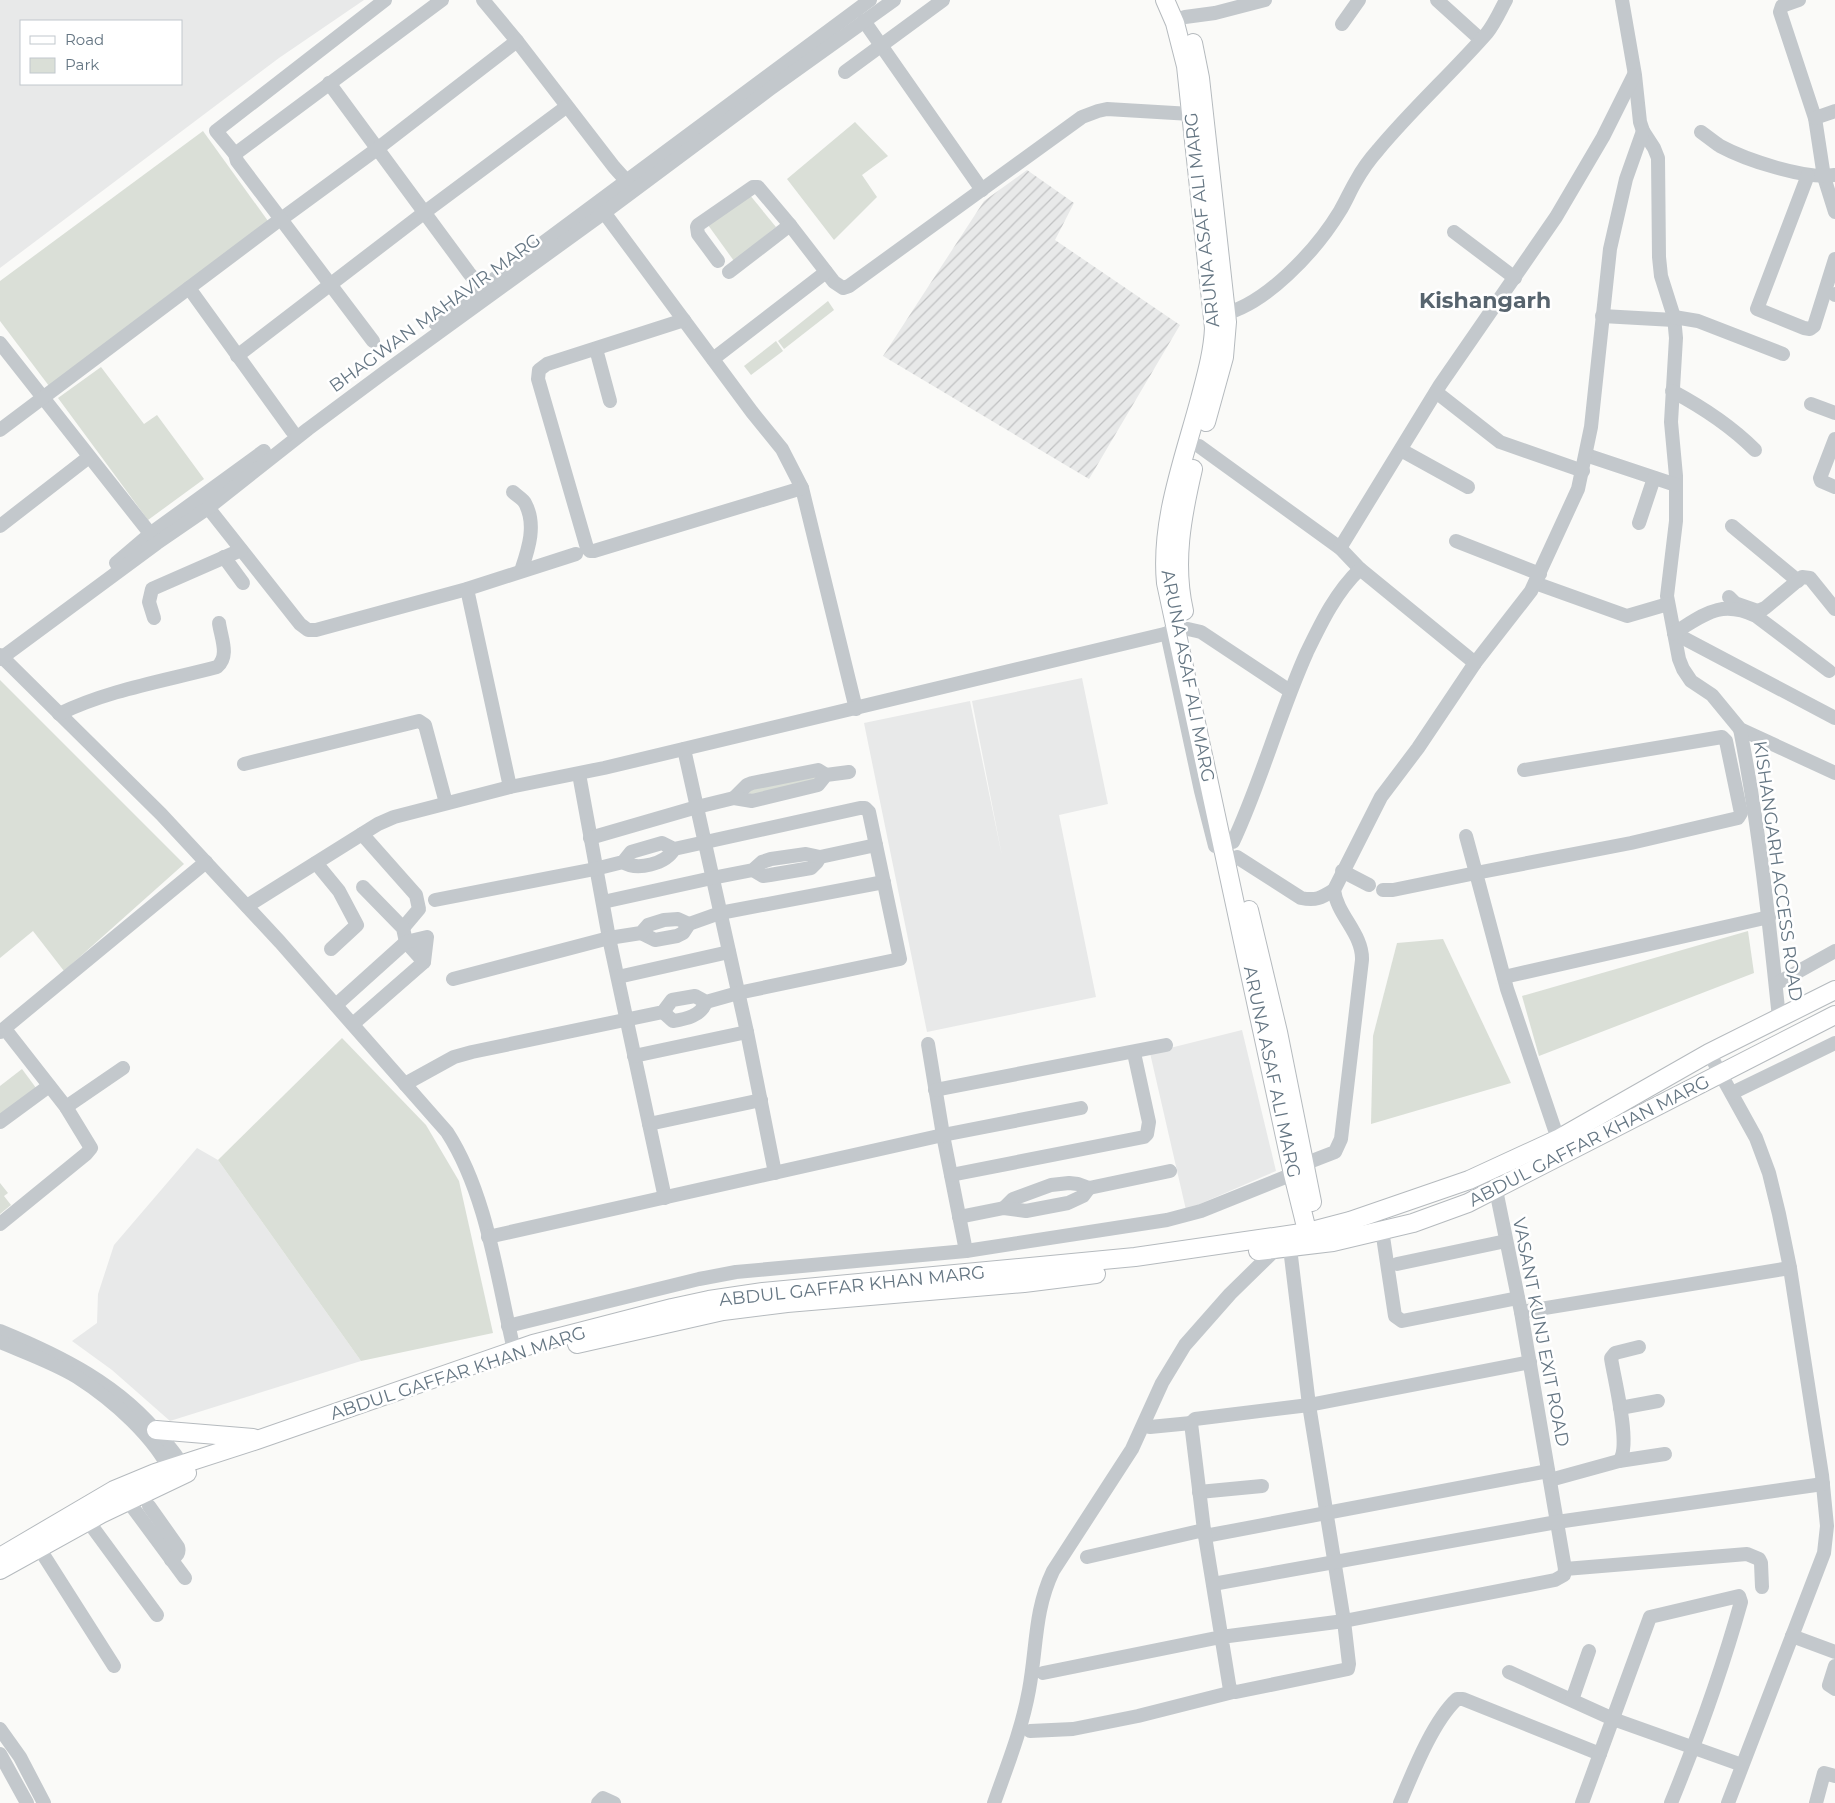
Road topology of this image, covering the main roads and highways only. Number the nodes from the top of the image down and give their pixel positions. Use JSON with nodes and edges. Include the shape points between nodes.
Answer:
{"nodes":[{"id":1,"x":1165,"y":0,"type":"edge"},
{"id":2,"x":1178,"y":0,"type":"edge"},
{"id":3,"x":1220,"y":314,"type":"junction"},
{"id":4,"x":1177,"y":631,"type":"junction"},
{"id":5,"x":1835,"y":990,"type":"edge"},
{"id":6,"x":1835,"y":1015,"type":"edge"},
{"id":7,"x":1299,"y":1169,"type":"junction"},
{"id":8,"x":1308,"y":1207,"type":"junction"},
{"id":9,"x":1350,"y":1221,"type":"junction"},
{"id":10,"x":1319,"y":1239,"type":"junction"},
{"id":11,"x":1281,"y":1244,"type":"junction"},
{"id":12,"x":156,"y":1430,"type":"road end"},
{"id":13,"x":262,"y":1438,"type":"junction"},
{"id":14,"x":178,"y":1471,"type":"junction"},
{"id":15,"x":0,"y":1557,"type":"edge"},
{"id":16,"x":0,"y":1570,"type":"edge"}],
"edges":[{"from":1,"to":3,"type":"main road","name":"ARUNA ASAF ALI MARG","via":[[1175,23],[1186,66]]},
{"from":2,"to":3,"type":"main road","name":"ARUNA ASAF ALI MARG","via":[[1194,46],[1200,78]]},
{"from":3,"to":4,"type":"main road","name":"ARUNA ASAF ALI MARG","via":[[1227,334],[1224,357],[1188,490],[1180,535]]},
{"from":3,"to":4,"type":"main road","name":"ARUNA ASAF ALI MARG","via":[[1166,540],[1166,583]]},
{"from":4,"to":7,"type":"main road","name":"ARUNA ASAF ALI MARG"},
{"from":4,"to":7,"type":"main road","name":"ARUNA ASAF ALI MARG","via":[[1235,849],[1278,1032]]},
{"from":5,"to":9,"type":"main road","name":"ABDUL GAFFAR KHAN MARG","via":[[1709,1053],[1558,1139],[1469,1180]]},
{"from":6,"to":10,"type":"main road","name":"ABDUL GAFFAR KHAN MARG","via":[[1496,1190],[1435,1216],[1382,1230]]},
{"from":7,"to":8,"type":"main road","name":"ARUNA ASAF ALI MARG"},
{"from":8,"to":9,"type":"main road","via":[[1326,1220]]},
{"from":8,"to":10,"type":"main road","name":"ARUNA ASAF ALI MARG"},
{"from":8,"to":11,"type":"main road","via":[[1292,1222]]},
{"from":9,"to":10,"type":"main road","name":"ABDUL GAFFAR KHAN MARG"},
{"from":10,"to":11,"type":"main road","name":"ABDUL GAFFAR KHAN MARG"},
{"from":11,"to":13,"type":"main road","name":"ABDUL GAFFAR KHAN MARG","via":[[709,1300],[514,1350]]},
{"from":11,"to":14,"type":"main road","name":"ABDUL GAFFAR KHAN MARG","via":[[1024,1283],[787,1303],[698,1316],[521,1359],[326,1428]]},
{"from":12,"to":13,"type":"main road"},
{"from":13,"to":14,"type":"main road","name":"ABDUL GAFFAR KHAN MARG"},
{"from":14,"to":15,"type":"main road","name":"ABDUL GAFFAR KHAN MARG","via":[[114,1490]]},
{"from":14,"to":16,"type":"main road","name":"ABDUL GAFFAR KHAN MARG"}]}
